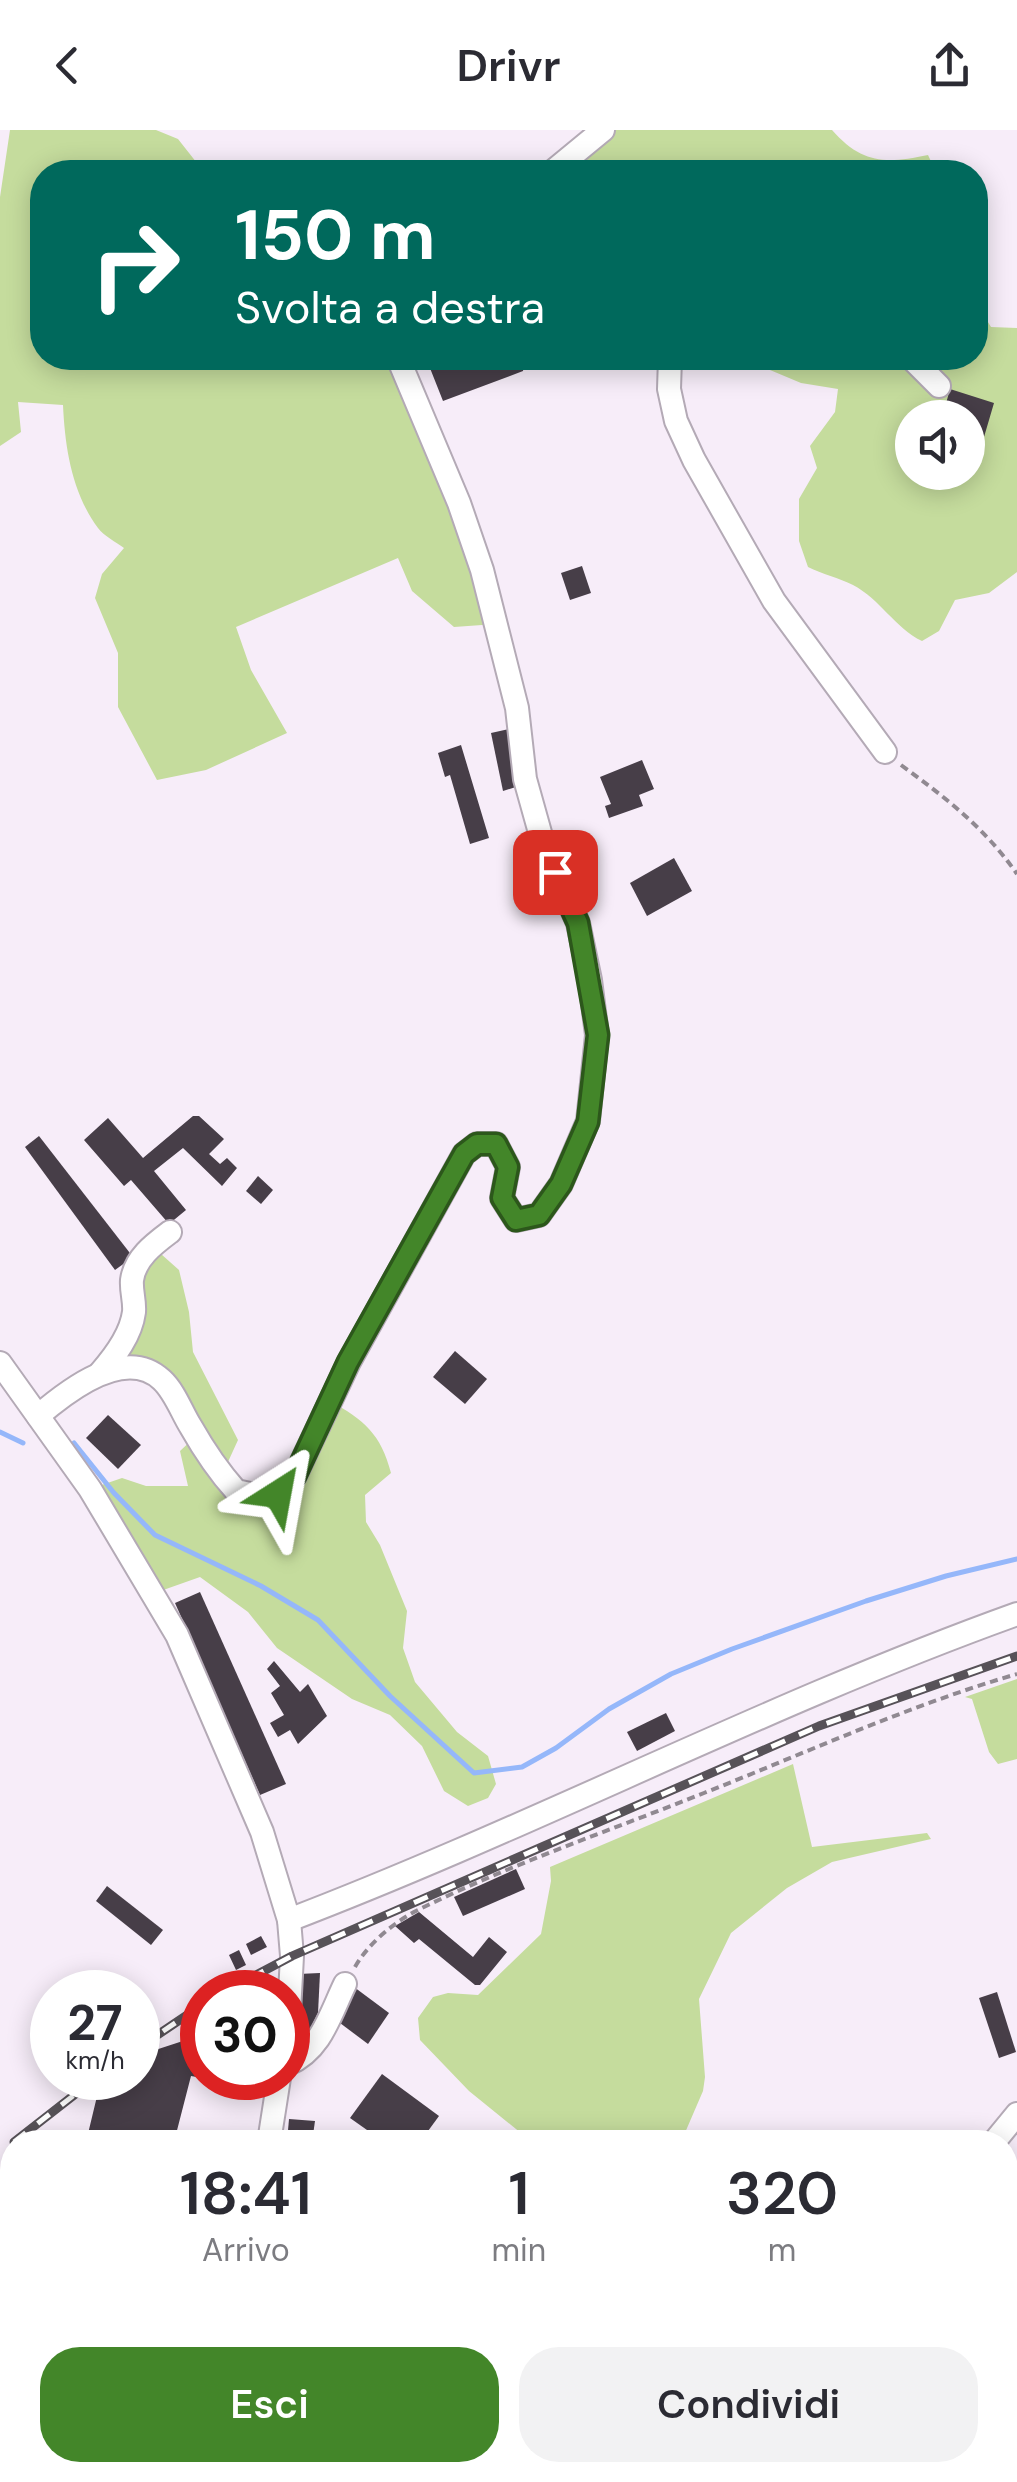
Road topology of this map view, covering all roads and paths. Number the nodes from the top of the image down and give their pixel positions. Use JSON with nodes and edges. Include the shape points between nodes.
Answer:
{"nodes":[{"id":1,"x":603,"y":130,"type":"edge"},
{"id":2,"x":567,"y":160,"type":"edge"},
{"id":3,"x":403,"y":370,"type":"edge"},
{"id":4,"x":670,"y":370,"type":"edge"},
{"id":5,"x":923,"y":370,"type":"edge"},
{"id":6,"x":940,"y":386,"type":"dead end"},
{"id":7,"x":885,"y":752,"type":"joint"},
{"id":8,"x":1017,"y":874,"type":"edge"},
{"id":9,"x":170,"y":1232,"type":"dead end"},
{"id":10,"x":0,"y":1363,"type":"edge"},
{"id":11,"x":100,"y":1372,"type":"junction"},
{"id":12,"x":38,"y":1416,"type":"junction"},
{"id":13,"x":1017,"y":1614,"type":"edge"},
{"id":14,"x":1017,"y":1674,"type":"edge"},
{"id":15,"x":290,"y":1920,"type":"junction"},
{"id":16,"x":291,"y":1970,"type":"edge"},
{"id":17,"x":346,"y":1984,"type":"joint"},
{"id":18,"x":310,"y":2050,"type":"edge"},
{"id":19,"x":276,"y":2100,"type":"edge"},
{"id":20,"x":271,"y":2130,"type":"edge"}],
"edges":[{"from":1,"to":2,"type":"street"},
{"from":3,"to":11,"type":"street","via":[[482,570],[517,708],[525,779],[544,847],[578,923],[598,1035],[588,1122],[561,1184],[539,1215],[516,1220],[502,1198],[508,1167],[496,1144],[477,1144],[464,1154],[348,1362],[295,1476],[278,1494],[236,1491],[152,1372]]},
{"from":4,"to":7,"type":"street","via":[[672,405],[694,460],[774,600]]},
{"from":5,"to":6,"type":"street"},
{"from":7,"to":8,"type":"path","via":[[970,817]]},
{"from":9,"to":11,"type":"street","via":[[137,1265],[126,1335]]},
{"from":10,"to":12,"type":"street"},
{"from":11,"to":12,"type":"street"},
{"from":12,"to":15,"type":"street","via":[[90,1489],[176,1635],[262,1832]]},
{"from":13,"to":15,"type":"street"},
{"from":14,"to":17,"type":"path","via":[[816,1748],[415,1912],[361,1956]]},
{"from":15,"to":16,"type":"street"},
{"from":17,"to":18,"type":"street"},
{"from":19,"to":20,"type":"street"}]}
